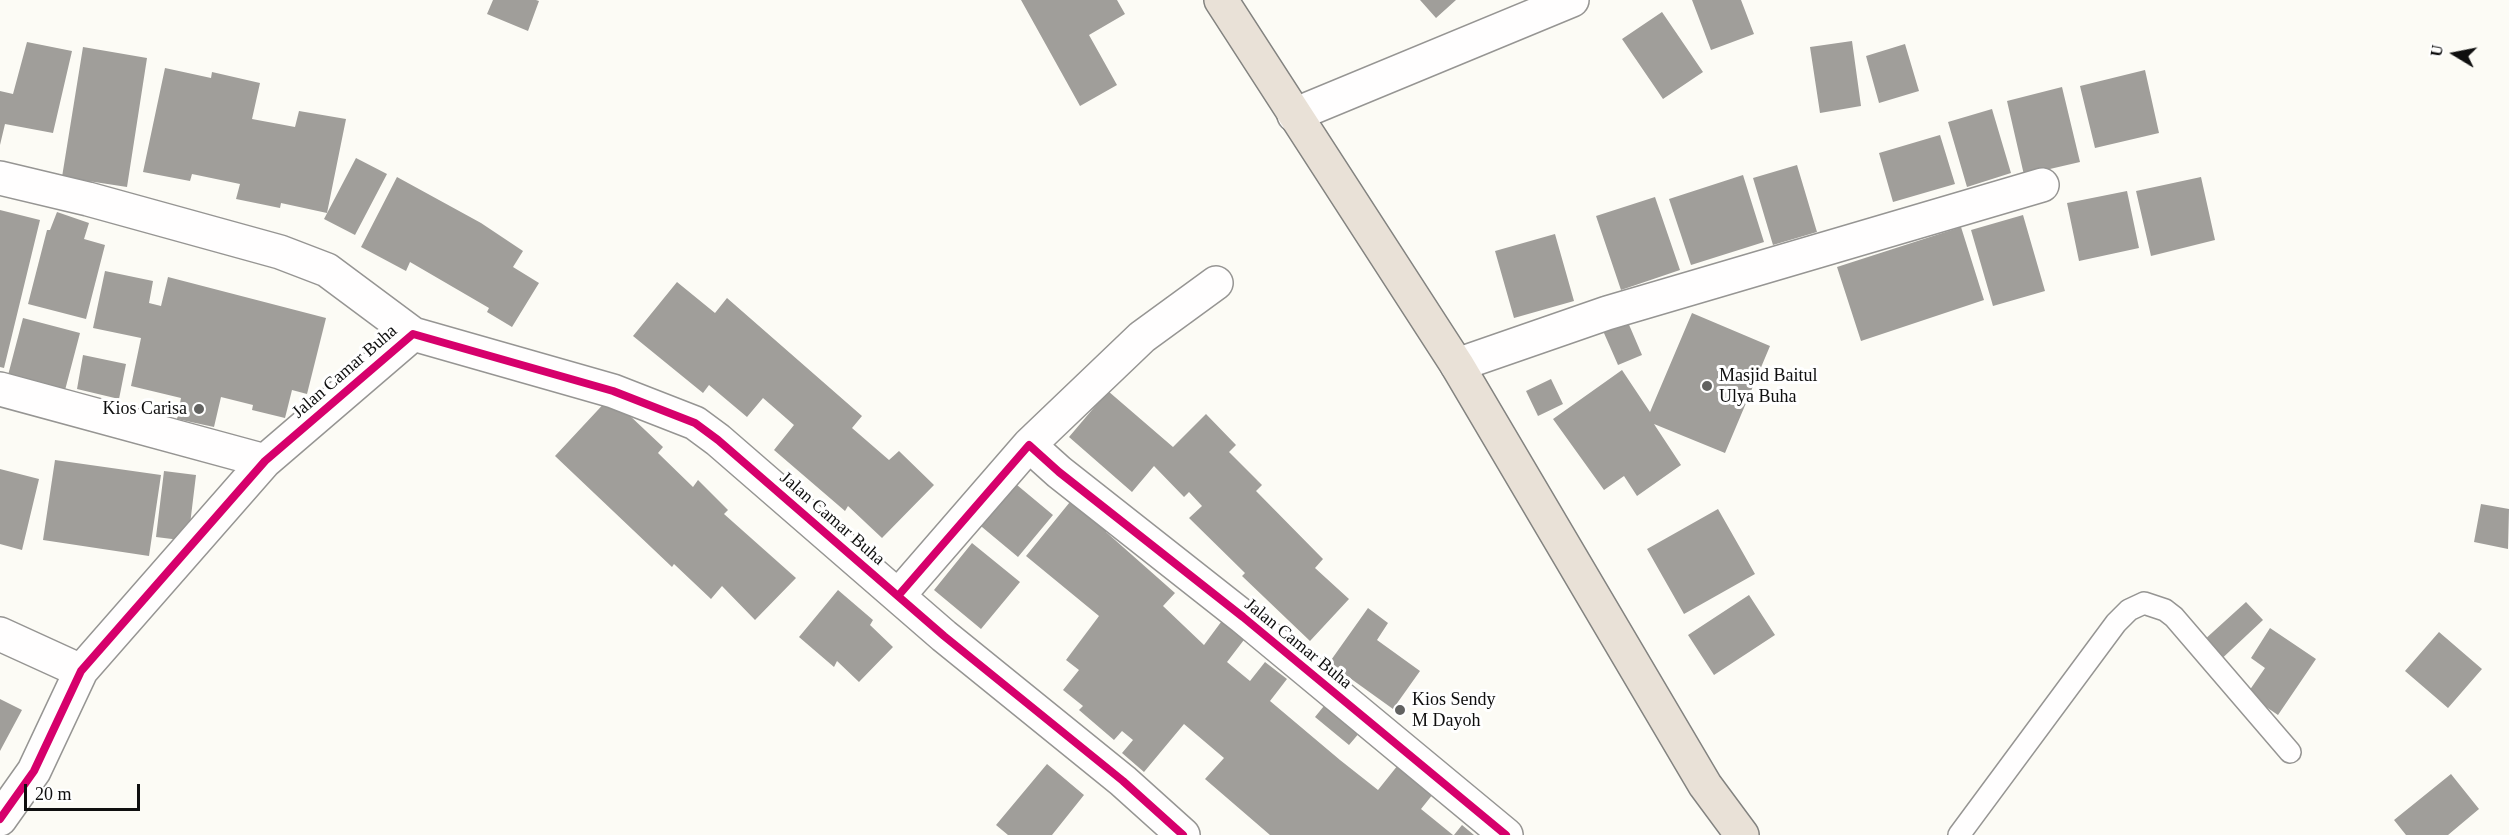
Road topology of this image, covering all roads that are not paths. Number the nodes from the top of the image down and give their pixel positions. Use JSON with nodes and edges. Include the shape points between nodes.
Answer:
{"nodes":[{"id":1,"x":1221,"y":0,"type":"edge"},
{"id":2,"x":1572,"y":0,"type":"edge"},
{"id":3,"x":1294,"y":115,"type":"junction"},
{"id":4,"x":0,"y":178,"type":"edge"},
{"id":5,"x":2042,"y":185,"type":"dead end"},
{"id":6,"x":1216,"y":283,"type":"dead end"},
{"id":7,"x":413,"y":334,"type":"junction"},
{"id":8,"x":1457,"y":365,"type":"junction"},
{"id":9,"x":0,"y":389,"type":"edge"},
{"id":10,"x":1029,"y":446,"type":"junction"},
{"id":11,"x":265,"y":460,"type":"junction"},
{"id":12,"x":898,"y":596,"type":"junction"},
{"id":13,"x":0,"y":634,"type":"edge"},
{"id":14,"x":81,"y":671,"type":"junction"},
{"id":15,"x":2290,"y":752,"type":"dead end"},
{"id":16,"x":0,"y":819,"type":"edge"},
{"id":17,"x":1183,"y":835,"type":"edge"},
{"id":18,"x":1506,"y":835,"type":"edge"},
{"id":19,"x":1742,"y":835,"type":"edge"},
{"id":20,"x":1959,"y":835,"type":"edge"}],
"edges":[{"from":1,"to":3,"type":"highway"},
{"from":2,"to":3,"type":"street"},
{"from":3,"to":8,"type":"highway"},
{"from":4,"to":7,"type":"street","name":"Jalan Camar Buha","via":[[280,252],[327,270]]},
{"from":5,"to":8,"type":"street","via":[[1607,313]]},
{"from":6,"to":10,"type":"street","via":[[1142,337]]},
{"from":7,"to":11,"type":"street","name":"Jalan Camar Buha"},
{"from":7,"to":12,"type":"street","name":"Jalan Camar Buha","via":[[614,391],[695,423]]},
{"from":8,"to":19,"type":"highway","via":[[1705,785]]},
{"from":9,"to":11,"type":"street"},
{"from":10,"to":12,"type":"street"},
{"from":10,"to":18,"type":"street","name":"Jalan Camar Buha"},
{"from":11,"to":14,"type":"street","name":"Jalan Camar Buha"},
{"from":12,"to":17,"type":"street","name":"Jalan Camar Buha"},
{"from":13,"to":14,"type":"street"},
{"from":14,"to":16,"type":"street","name":"Jalan Camar Buha","via":[[34,771]]},
{"from":15,"to":20,"type":"lane","via":[[2174,617],[2144,603],[2129,610],[2116,623]]}]}
